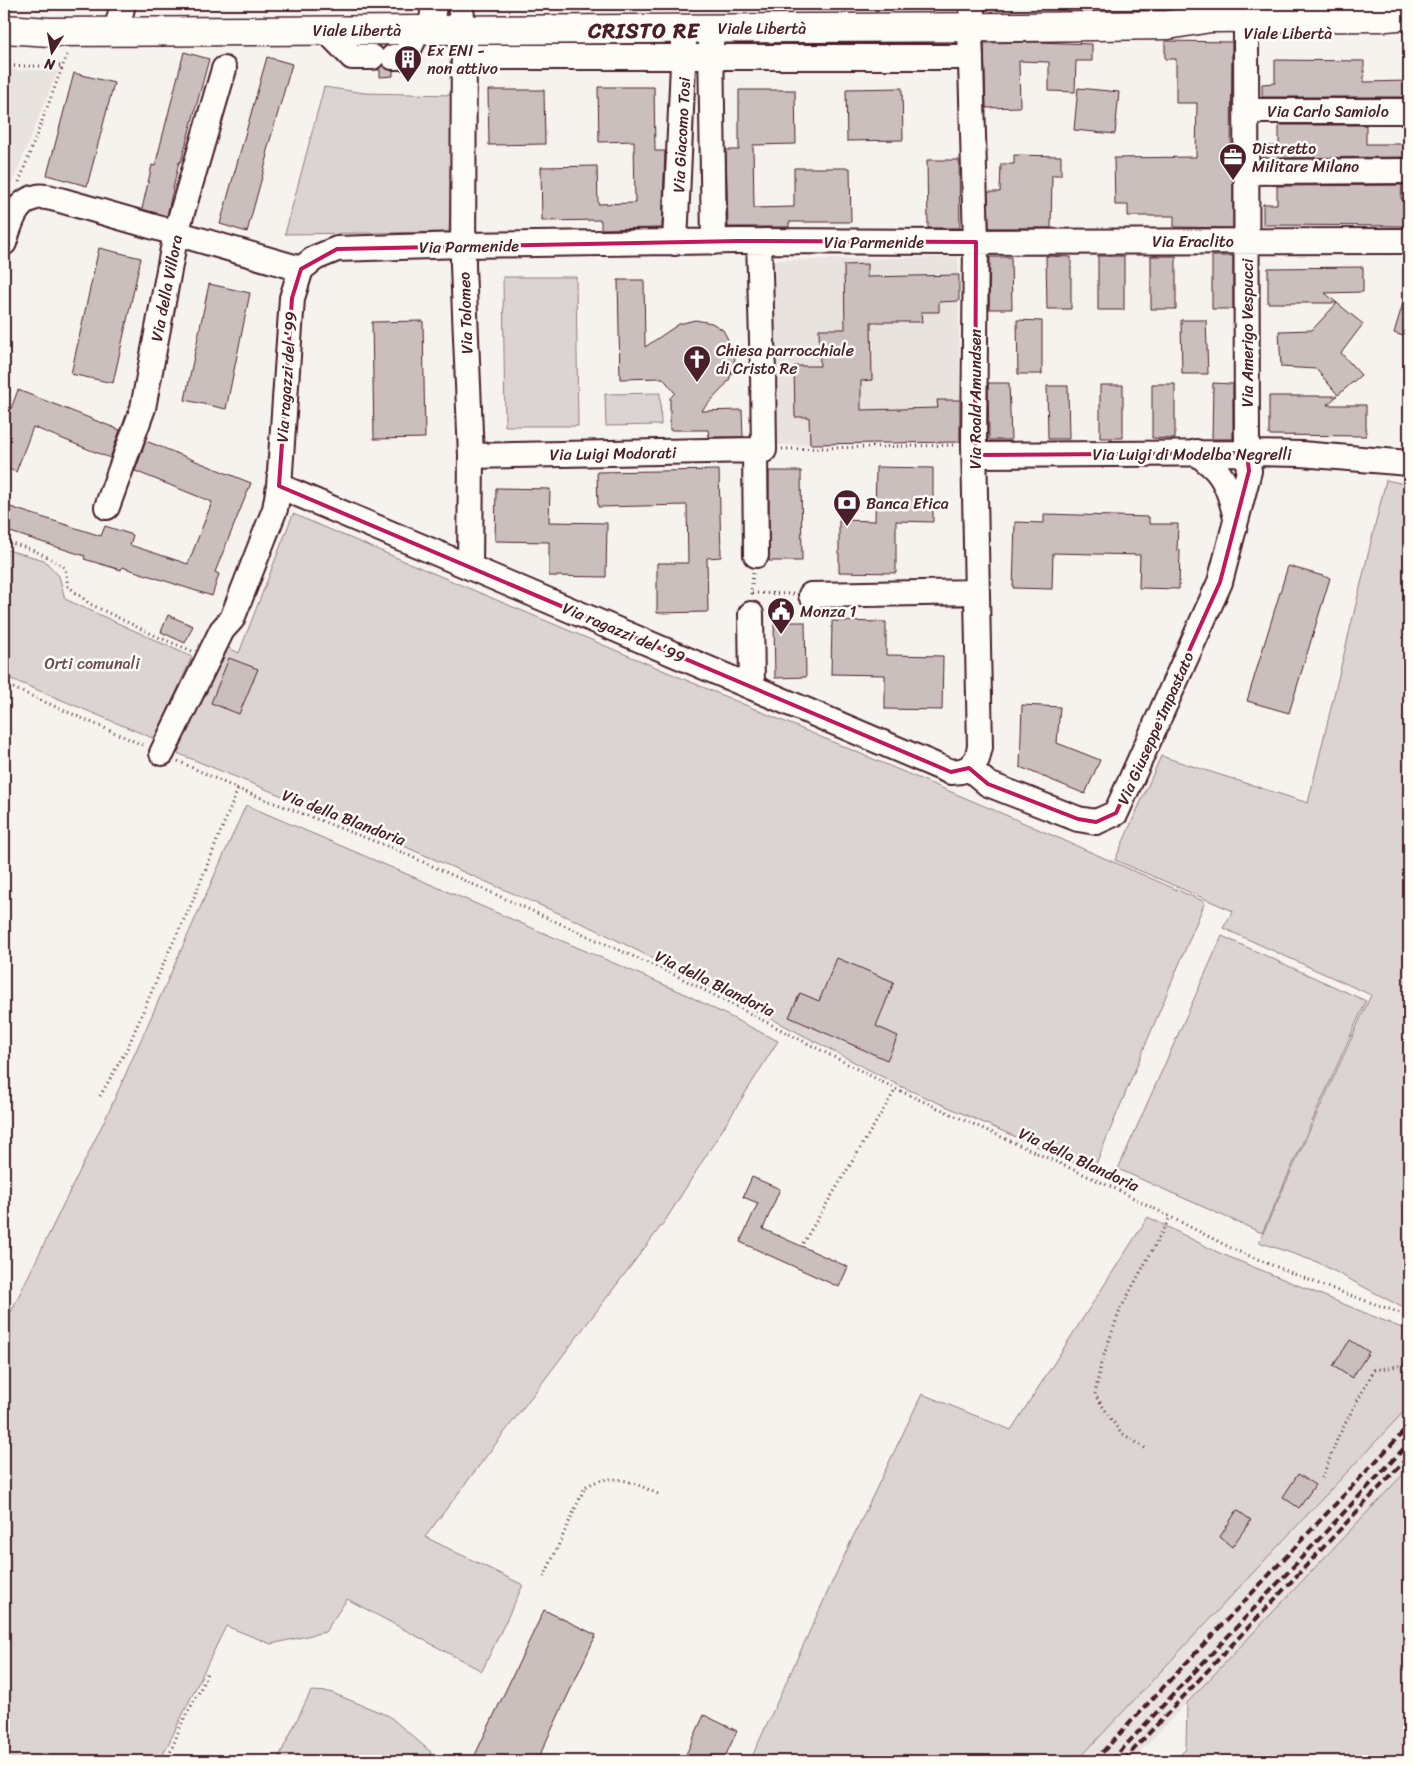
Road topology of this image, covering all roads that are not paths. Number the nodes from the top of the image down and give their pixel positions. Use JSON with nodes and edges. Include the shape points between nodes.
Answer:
{"nodes":[{"id":1,"x":123,"y":4,"type":"edge"},
{"id":2,"x":1271,"y":11,"type":"edge"},
{"id":3,"x":972,"y":15,"type":"edge"},
{"id":4,"x":1409,"y":15,"type":"edge"},
{"id":5,"x":462,"y":17,"type":"edge"},
{"id":6,"x":428,"y":21,"type":"edge"},
{"id":7,"x":1168,"y":25,"type":"junction"},
{"id":8,"x":684,"y":28,"type":"junction"},
{"id":9,"x":711,"y":28,"type":"junction"},
{"id":10,"x":4,"y":29,"type":"edge"},
{"id":11,"x":326,"y":30,"type":"junction"},
{"id":12,"x":1409,"y":31,"type":"edge"},
{"id":13,"x":59,"y":32,"type":"junction"},
{"id":14,"x":116,"y":32,"type":"junction"},
{"id":15,"x":1246,"y":34,"type":"junction"},
{"id":16,"x":4,"y":40,"type":"edge"},
{"id":17,"x":464,"y":57,"type":"junction"},
{"id":18,"x":684,"y":57,"type":"junction"},
{"id":19,"x":710,"y":57,"type":"junction"},
{"id":20,"x":971,"y":57,"type":"junction"},
{"id":21,"x":224,"y":69,"type":"dead end"},
{"id":22,"x":1247,"y":111,"type":"junction"},
{"id":23,"x":1409,"y":111,"type":"edge"},
{"id":24,"x":1409,"y":171,"type":"edge"},
{"id":25,"x":1247,"y":172,"type":"junction"},
{"id":26,"x":176,"y":233,"type":"junction"},
{"id":27,"x":1247,"y":240,"type":"junction"},
{"id":28,"x":1409,"y":240,"type":"edge"},
{"id":29,"x":714,"y":242,"type":"junction"},
{"id":30,"x":759,"y":242,"type":"junction"},
{"id":31,"x":976,"y":242,"type":"junction"},
{"id":32,"x":4,"y":243,"type":"edge"},
{"id":33,"x":675,"y":243,"type":"junction"},
{"id":34,"x":463,"y":246,"type":"junction"},
{"id":35,"x":300,"y":269,"type":"junction"},
{"id":36,"x":759,"y":450,"type":"junction"},
{"id":37,"x":975,"y":450,"type":"junction"},
{"id":38,"x":1196,"y":452,"type":"junction"},
{"id":39,"x":1247,"y":452,"type":"junction"},
{"id":40,"x":471,"y":456,"type":"junction"},
{"id":41,"x":1409,"y":463,"type":"edge"},
{"id":42,"x":279,"y":486,"type":"junction"},
{"id":43,"x":107,"y":507,"type":"dead end"},
{"id":44,"x":1236,"y":518,"type":"junction"},
{"id":45,"x":756,"y":555,"type":"road end"},
{"id":46,"x":470,"y":567,"type":"junction"},
{"id":47,"x":977,"y":592,"type":"junction"},
{"id":48,"x":811,"y":595,"type":"road end"},
{"id":49,"x":751,"y":604,"type":"road end"},
{"id":50,"x":752,"y":686,"type":"junction"},
{"id":51,"x":162,"y":753,"type":"road end"},
{"id":52,"x":969,"y":768,"type":"junction"}],
"edges":[{"from":1,"to":14,"type":"street"},
{"from":2,"to":4,"type":"main road","name":"Viale Libertà","via":[[1386,17]]},
{"from":2,"to":7,"type":"main road","name":"Viale Libertà"},
{"from":3,"to":7,"type":"main road","name":"Viale Libertà"},
{"from":3,"to":9,"type":"main road","name":"Viale Libertà"},
{"from":3,"to":20,"type":"street","name":"Via Roald Amundsen"},
{"from":5,"to":6,"type":"main road","name":"Viale Libertà"},
{"from":5,"to":8,"type":"main road","name":"Viale Libertà"},
{"from":5,"to":17,"type":"street","name":"Via Tolomeo"},
{"from":6,"to":11,"type":"main road","name":"Viale Libertà"},
{"from":6,"to":11,"type":"street","via":[[405,57],[352,57]]},
{"from":7,"to":15,"type":"main road","name":"Viale Libertà"},
{"from":8,"to":9,"type":"main road","name":"Viale Libertà"},
{"from":8,"to":18,"type":"street","name":"Via Giacomo Tosi"},
{"from":9,"to":19,"type":"street","name":"Via Giacomo Tosi"},
{"from":10,"to":13,"type":"main road","name":"Viale Libertà"},
{"from":11,"to":14,"type":"main road","name":"Viale Libertà"},
{"from":12,"to":15,"type":"main road","name":"Viale Libertà"},
{"from":13,"to":14,"type":"main road","name":"Viale Libertà"},
{"from":13,"to":16,"type":"main road","name":"Viale Libertà"},
{"from":15,"to":22,"type":"street","name":"Via Amerigo Vespucci"},
{"from":17,"to":18,"type":"street","name":"Viale Libertà"},
{"from":17,"to":34,"type":"street","name":"Via Tolomeo"},
{"from":18,"to":19,"type":"street","name":"Viale Libertà"},
{"from":18,"to":33,"type":"street","name":"Via Giacomo Tosi"},
{"from":19,"to":20,"type":"street","name":"Viale Libertà"},
{"from":19,"to":29,"type":"street","name":"Via Giacomo Tosi"},
{"from":20,"to":31,"type":"street","name":"Via Roald Amundsen"},
{"from":21,"to":26,"type":"street","name":"Via della Villora"},
{"from":22,"to":23,"type":"street","name":"Via Carlo Samiolo"},
{"from":22,"to":25,"type":"street","name":"Via Amerigo Vespucci"},
{"from":24,"to":25,"type":"street"},
{"from":25,"to":27,"type":"street","name":"Via Amerigo Vespucci"},
{"from":26,"to":32,"type":"street","via":[[38,196],[24,202],[15,212]]},
{"from":26,"to":35,"type":"street"},
{"from":26,"to":43,"type":"street","name":"Via della Villora","via":[[143,408]]},
{"from":27,"to":28,"type":"street","name":"Via Eraclito"},
{"from":27,"to":31,"type":"street","name":"Via Eraclito"},
{"from":27,"to":39,"type":"street","name":"Via Amerigo Vespucci"},
{"from":29,"to":30,"type":"street","name":"Via Parmenide"},
{"from":29,"to":33,"type":"street","name":"Via Parmenide"},
{"from":30,"to":31,"type":"street","name":"Via Parmenide"},
{"from":30,"to":36,"type":"street","via":[[763,372]]},
{"from":31,"to":37,"type":"street","name":"Via Roald Amundsen"},
{"from":33,"to":34,"type":"street","name":"Via Parmenide"},
{"from":34,"to":35,"type":"street","name":"Via Parmenide","via":[[336,249]]},
{"from":34,"to":40,"type":"street","name":"Via Tolomeo"},
{"from":35,"to":42,"type":"street","name":"Via ragazzi del '99","via":[[292,298]]},
{"from":36,"to":40,"type":"street","name":"Via Luigi Modorati"},
{"from":36,"to":45,"type":"street"},
{"from":37,"to":38,"type":"street","name":"Via Luigi di Modelba Negrelli"},
{"from":37,"to":47,"type":"street","name":"Via Roald Amundsen"},
{"from":38,"to":39,"type":"street","name":"Via Luigi di Modelba Negrelli"},
{"from":38,"to":44,"type":"street","name":"Via Giuseppe Impastato","via":[[1224,482]]},
{"from":39,"to":41,"type":"street","name":"Via Luigi di Modelba Negrelli"},
{"from":39,"to":44,"type":"street","name":"Via Giuseppe Impastato","via":[[1249,471]]},
{"from":40,"to":46,"type":"street","name":"Via Tolomeo"},
{"from":42,"to":46,"type":"street","name":"Via ragazzi del '99"},
{"from":42,"to":51,"type":"street","name":"Via ragazzi del '99","via":[[275,509],[232,619],[222,630]]},
{"from":44,"to":52,"type":"street","name":"Via Giuseppe Impastato","via":[[1220,582],[1116,813],[1096,822],[1078,819],[988,784]]},
{"from":46,"to":50,"type":"street","name":"Via ragazzi del '99"},
{"from":47,"to":48,"type":"street"},
{"from":47,"to":52,"type":"street","name":"Via Roald Amundsen","via":[[980,747],[977,759]]},
{"from":49,"to":50,"type":"street"},
{"from":50,"to":52,"type":"street","name":"Via ragazzi del '99","via":[[951,772]]}]}
